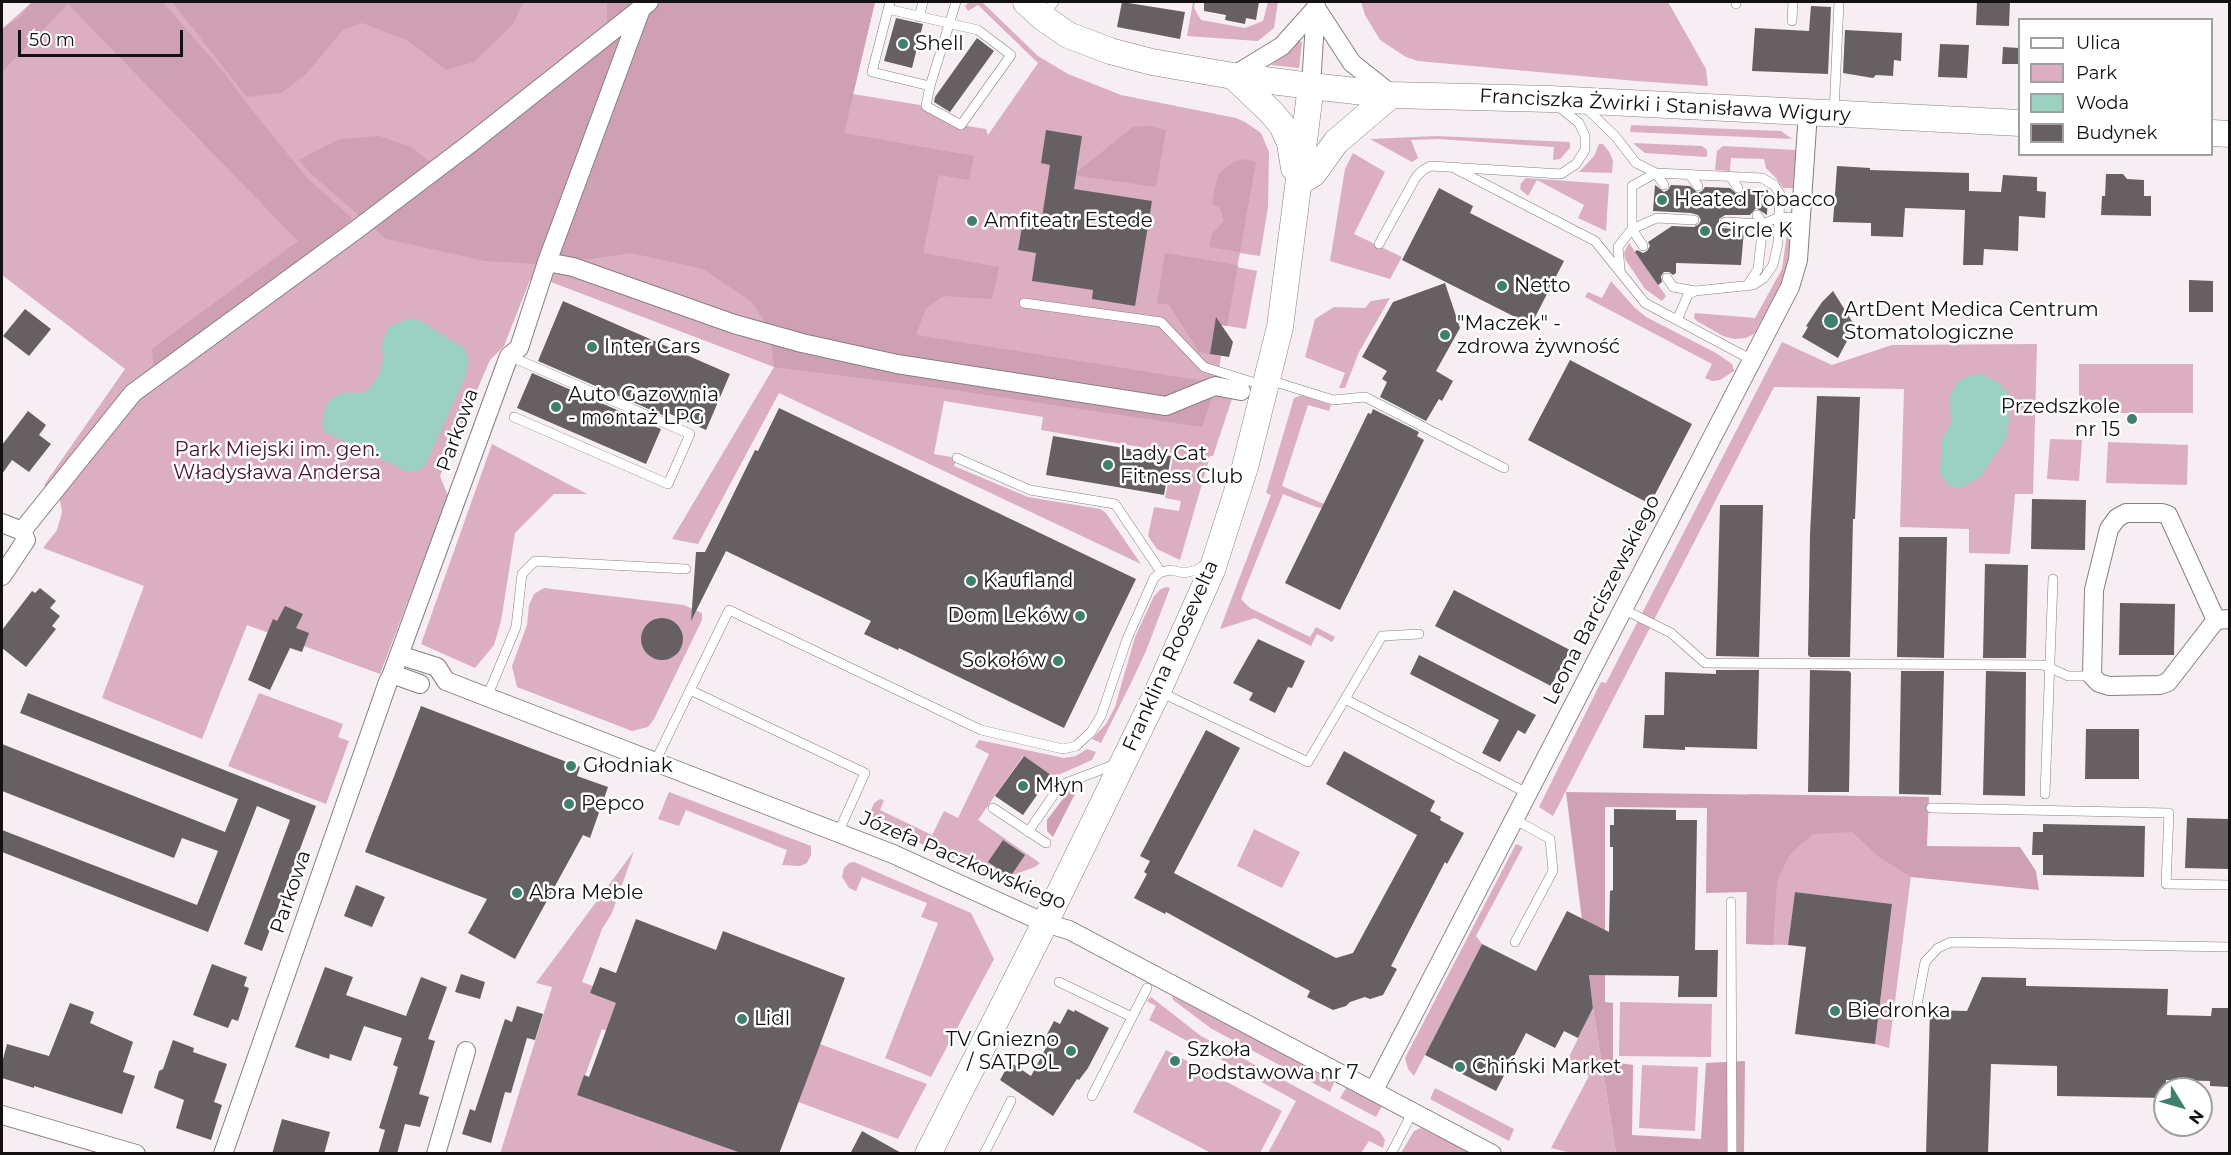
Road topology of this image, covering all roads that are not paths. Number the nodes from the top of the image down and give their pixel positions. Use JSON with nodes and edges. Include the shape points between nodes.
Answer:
{"nodes":[{"id":1,"x":923,"y":2,"type":"edge"},
{"id":2,"x":956,"y":2,"type":"edge"},
{"id":3,"x":1792,"y":2,"type":"edge"},
{"id":4,"x":1839,"y":2,"type":"edge"},
{"id":5,"x":645,"y":4,"type":"edge"},
{"id":6,"x":889,"y":5,"type":"edge"},
{"id":7,"x":1317,"y":5,"type":"edge"},
{"id":8,"x":1041,"y":7,"type":"edge"},
{"id":9,"x":919,"y":17,"type":"junction"},
{"id":10,"x":1792,"y":21,"type":"dead end"},
{"id":11,"x":949,"y":24,"type":"junction"},
{"id":12,"x":1233,"y":76,"type":"junction"},
{"id":13,"x":930,"y":86,"type":"junction"},
{"id":14,"x":1311,"y":86,"type":"junction"},
{"id":15,"x":1391,"y":95,"type":"junction"},
{"id":16,"x":1550,"y":99,"type":"junction"},
{"id":17,"x":1578,"y":100,"type":"junction"},
{"id":18,"x":1808,"y":112,"type":"junction"},
{"id":19,"x":1834,"y":114,"type":"junction"},
{"id":20,"x":2018,"y":123,"type":"edge"},
{"id":21,"x":2213,"y":133,"type":"edge"},
{"id":22,"x":2229,"y":134,"type":"edge"},
{"id":23,"x":1452,"y":167,"type":"junction"},
{"id":24,"x":1656,"y":173,"type":"junction"},
{"id":25,"x":1690,"y":175,"type":"junction"},
{"id":26,"x":1730,"y":176,"type":"junction"},
{"id":27,"x":1299,"y":182,"type":"junction"},
{"id":28,"x":1664,"y":185,"type":"dead end"},
{"id":29,"x":1698,"y":186,"type":"dead end"},
{"id":30,"x":1738,"y":188,"type":"dead end"},
{"id":31,"x":1757,"y":215,"type":"dead end"},
{"id":32,"x":1688,"y":217,"type":"dead end"},
{"id":33,"x":1779,"y":217,"type":"junction"},
{"id":34,"x":1801,"y":218,"type":"junction"},
{"id":35,"x":1725,"y":222,"type":"dead end"},
{"id":36,"x":1763,"y":224,"type":"junction"},
{"id":37,"x":1632,"y":229,"type":"junction"},
{"id":38,"x":1379,"y":244,"type":"dead end"},
{"id":39,"x":1643,"y":246,"type":"dead end"},
{"id":40,"x":547,"y":262,"type":"junction"},
{"id":41,"x":1620,"y":269,"type":"junction"},
{"id":42,"x":1667,"y":279,"type":"dead end"},
{"id":43,"x":1747,"y":286,"type":"junction"},
{"id":44,"x":1695,"y":291,"type":"junction"},
{"id":45,"x":1024,"y":303,"type":"dead end"},
{"id":46,"x":1677,"y":320,"type":"junction"},
{"id":47,"x":509,"y":356,"type":"junction"},
{"id":48,"x":1752,"y":360,"type":"junction"},
{"id":49,"x":1267,"y":383,"type":"junction"},
{"id":50,"x":1241,"y":391,"type":"dead end"},
{"id":51,"x":514,"y":417,"type":"dead end"},
{"id":52,"x":957,"y":458,"type":"dead end"},
{"id":53,"x":1504,"y":468,"type":"dead end"},
{"id":54,"x":2,"y":523,"type":"edge"},
{"id":55,"x":24,"y":536,"type":"junction"},
{"id":56,"x":1219,"y":548,"type":"junction"},
{"id":57,"x":686,"y":569,"type":"dead end"},
{"id":58,"x":1161,"y":572,"type":"junction"},
{"id":59,"x":2,"y":576,"type":"edge"},
{"id":60,"x":2053,"y":579,"type":"dead end"},
{"id":61,"x":1191,"y":587,"type":"junction"},
{"id":62,"x":1623,"y":609,"type":"junction"},
{"id":63,"x":2223,"y":619,"type":"edge"},
{"id":64,"x":1419,"y":634,"type":"dead end"},
{"id":65,"x":399,"y":655,"type":"junction"},
{"id":66,"x":2049,"y":668,"type":"junction"},
{"id":67,"x":392,"y":674,"type":"junction"},
{"id":68,"x":2092,"y":676,"type":"junction"},
{"id":69,"x":420,"y":684,"type":"dead end"},
{"id":70,"x":690,"y":690,"type":"junction"},
{"id":71,"x":1158,"y":691,"type":"junction"},
{"id":72,"x":487,"y":697,"type":"junction"},
{"id":73,"x":1345,"y":699,"type":"junction"},
{"id":74,"x":1123,"y":761,"type":"junction"},
{"id":75,"x":655,"y":762,"type":"junction"},
{"id":76,"x":1527,"y":793,"type":"junction"},
{"id":77,"x":2044,"y":794,"type":"dead end"},
{"id":78,"x":993,"y":808,"type":"dead end"},
{"id":79,"x":1931,"y":808,"type":"dead end"},
{"id":80,"x":1514,"y":819,"type":"junction"},
{"id":81,"x":1028,"y":831,"type":"junction"},
{"id":82,"x":838,"y":833,"type":"junction"},
{"id":83,"x":1046,"y":843,"type":"dead end"},
{"id":84,"x":2229,"y":885,"type":"edge"},
{"id":85,"x":1731,"y":902,"type":"dead end"},
{"id":86,"x":1045,"y":923,"type":"junction"},
{"id":87,"x":1515,"y":942,"type":"dead end"},
{"id":88,"x":2229,"y":947,"type":"edge"},
{"id":89,"x":1059,"y":982,"type":"dead end"},
{"id":90,"x":1147,"y":988,"type":"dead end"},
{"id":91,"x":1917,"y":1005,"type":"dead end"},
{"id":92,"x":1132,"y":1017,"type":"junction"},
{"id":93,"x":466,"y":1051,"type":"dead end"},
{"id":94,"x":1374,"y":1090,"type":"junction"},
{"id":95,"x":1092,"y":1096,"type":"dead end"},
{"id":96,"x":1011,"y":1101,"type":"dead end"},
{"id":97,"x":1413,"y":1111,"type":"junction"},
{"id":98,"x":2,"y":1115,"type":"edge"},
{"id":99,"x":136,"y":1154,"type":"edge"},
{"id":100,"x":223,"y":1154,"type":"edge"},
{"id":101,"x":436,"y":1154,"type":"edge"},
{"id":102,"x":928,"y":1154,"type":"edge"},
{"id":103,"x":984,"y":1154,"type":"edge"},
{"id":104,"x":1391,"y":1154,"type":"edge"},
{"id":105,"x":1492,"y":1154,"type":"edge"},
{"id":106,"x":1732,"y":1154,"type":"edge"}],
"edges":[{"from":1,"to":9,"type":"lane"},
{"from":2,"to":11,"type":"lane"},
{"from":3,"to":10,"type":"lane"},
{"from":4,"to":19,"type":"lane"},
{"from":5,"to":40,"type":"street","name":"Parkowa"},
{"from":5,"to":55,"type":"street","via":[[472,142],[133,393]]},
{"from":6,"to":9,"type":"lane"},
{"from":6,"to":13,"type":"lane","via":[[872,72]]},
{"from":7,"to":12,"type":"street","via":[[1282,46]]},
{"from":7,"to":14,"type":"street"},
{"from":7,"to":15,"type":"street","via":[[1352,63]]},
{"from":8,"to":12,"type":"street","name":"Franciszka Żwirki i Stanisława Wigury","via":[[1068,35],[1110,51]]},
{"from":9,"to":11,"type":"lane"},
{"from":11,"to":13,"type":"lane"},
{"from":11,"to":13,"type":"lane","via":[[978,30],[1011,55],[962,125],[926,106]]},
{"from":12,"to":14,"type":"street","name":"Franciszka Żwirki i Stanisława Wigury"},
{"from":12,"to":27,"type":"street","via":[[1282,125]]},
{"from":14,"to":15,"type":"street","name":"Franciszka Żwirki i Stanisława Wigury"},
{"from":14,"to":27,"type":"street","name":"Franklina Roosevelta"},
{"from":15,"to":16,"type":"street","name":"Franciszka Żwirki i Stanisława Wigury"},
{"from":15,"to":27,"type":"street","via":[[1336,142],[1313,174]]},
{"from":16,"to":17,"type":"street","name":"Franciszka Żwirki i Stanisława Wigury"},
{"from":16,"to":23,"type":"lane","via":[[1578,123],[1585,136],[1585,150],[1576,164],[1561,174]]},
{"from":17,"to":18,"type":"street","name":"Franciszka Żwirki i Stanisława Wigury"},
{"from":17,"to":24,"type":"lane","via":[[1636,163]]},
{"from":18,"to":19,"type":"street","name":"Franciszka Żwirki i Stanisława Wigury"},
{"from":18,"to":34,"type":"street","name":"Leona Barciszewskiego"},
{"from":19,"to":20,"type":"street","name":"Franciszka Żwirki i Stanisława Wigury"},
{"from":21,"to":22,"type":"street"},
{"from":23,"to":38,"type":"lane","via":[[1431,166],[1416,177]]},
{"from":23,"to":41,"type":"lane","via":[[1596,241]]},
{"from":24,"to":25,"type":"lane"},
{"from":24,"to":28,"type":"lane"},
{"from":24,"to":37,"type":"lane","via":[[1632,186]]},
{"from":25,"to":26,"type":"lane"},
{"from":25,"to":29,"type":"lane"},
{"from":26,"to":30,"type":"lane"},
{"from":26,"to":33,"type":"lane","via":[[1762,178],[1774,185],[1780,194]]},
{"from":27,"to":49,"type":"street","name":"Franklina Roosevelta","via":[[1280,327]]},
{"from":31,"to":36,"type":"lane"},
{"from":32,"to":37,"type":"lane","via":[[1658,218]]},
{"from":33,"to":34,"type":"lane"},
{"from":33,"to":36,"type":"lane"},
{"from":33,"to":43,"type":"lane","via":[[1773,265],[1764,278]]},
{"from":34,"to":48,"type":"street","name":"Leona Barciszewskiego","via":[[1798,260],[1790,286]]},
{"from":35,"to":36,"type":"lane"},
{"from":36,"to":43,"type":"lane","via":[[1758,269]]},
{"from":37,"to":39,"type":"lane"},
{"from":37,"to":41,"type":"lane","via":[[1618,247]]},
{"from":40,"to":47,"type":"street","name":"Parkowa","via":[[519,348]]},
{"from":40,"to":50,"type":"street","via":[[573,267],[734,324],[897,364],[1166,406],[1215,386]]},
{"from":41,"to":46,"type":"lane","via":[[1645,303]]},
{"from":42,"to":44,"type":"lane","via":[[1673,287]]},
{"from":43,"to":44,"type":"lane"},
{"from":44,"to":46,"type":"lane","via":[[1688,295]]},
{"from":45,"to":49,"type":"lane","via":[[1161,322],[1204,368]]},
{"from":46,"to":48,"type":"lane"},
{"from":47,"to":51,"type":"lane","via":[[690,434],[668,484]]},
{"from":47,"to":65,"type":"street","name":"Parkowa"},
{"from":48,"to":62,"type":"street","name":"Leona Barciszewskiego"},
{"from":49,"to":53,"type":"lane","via":[[1333,400],[1365,397]]},
{"from":49,"to":56,"type":"street","name":"Franklina Roosevelta"},
{"from":52,"to":58,"type":"lane","via":[[1030,490],[1115,504]]},
{"from":54,"to":55,"type":"street"},
{"from":55,"to":59,"type":"street"},
{"from":56,"to":61,"type":"lane","via":[[1197,570]]},
{"from":56,"to":61,"type":"street","name":"Franklina Roosevelta","via":[[1212,570]]},
{"from":57,"to":72,"type":"lane","via":[[535,561],[522,574],[516,627]]},
{"from":58,"to":61,"type":"lane","via":[[1171,570]]},
{"from":58,"to":70,"type":"lane","via":[[1154,578],[1127,639],[1101,716],[1076,746],[1063,750],[981,730],[729,610]]},
{"from":60,"to":66,"type":"lane"},
{"from":61,"to":71,"type":"street","name":"Franklina Roosevelta"},
{"from":62,"to":66,"type":"lane","via":[[1671,633],[1705,663]]},
{"from":62,"to":76,"type":"street","name":"Leona Barciszewskiego"},
{"from":63,"to":68,"type":"street","via":[[2169,682],[2109,686]]},
{"from":63,"to":68,"type":"street","via":[[2168,515],[2126,513],[2109,529],[2094,590]]},
{"from":64,"to":73,"type":"lane","via":[[1382,636]]},
{"from":65,"to":67,"type":"street","name":"Parkowa"},
{"from":65,"to":72,"type":"street","name":"Józefa Paczkowskiego","via":[[437,667],[446,681]]},
{"from":66,"to":68,"type":"lane","via":[[2068,676]]},
{"from":66,"to":77,"type":"lane"},
{"from":67,"to":69,"type":"street"},
{"from":67,"to":100,"type":"street","name":"Parkowa"},
{"from":70,"to":75,"type":"lane"},
{"from":70,"to":82,"type":"lane","via":[[865,772]]},
{"from":71,"to":73,"type":"lane","via":[[1308,762]]},
{"from":71,"to":74,"type":"street","name":"Franklina Roosevelta"},
{"from":72,"to":75,"type":"street","name":"Józefa Paczkowskiego"},
{"from":73,"to":76,"type":"lane"},
{"from":74,"to":81,"type":"lane","via":[[1066,783]]},
{"from":74,"to":86,"type":"street","name":"Franklina Roosevelta"},
{"from":75,"to":82,"type":"street","name":"Józefa Paczkowskiego"},
{"from":76,"to":80,"type":"street","name":"Leona Barciszewskiego"},
{"from":78,"to":81,"type":"lane"},
{"from":79,"to":84,"type":"lane","via":[[2169,813],[2166,884]]},
{"from":80,"to":87,"type":"lane","via":[[1550,838],[1553,871]]},
{"from":80,"to":94,"type":"street","name":"Leona Barciszewskiego"},
{"from":81,"to":83,"type":"lane"},
{"from":82,"to":86,"type":"street","name":"Józefa Paczkowskiego"},
{"from":85,"to":106,"type":"lane"},
{"from":86,"to":94,"type":"street","name":"Józefa Paczkowskiego","via":[[1069,930]]},
{"from":86,"to":102,"type":"street","name":"Franklina Roosevelta"},
{"from":88,"to":91,"type":"lane","via":[[1951,942],[1938,948],[1925,962]]},
{"from":89,"to":92,"type":"lane"},
{"from":90,"to":92,"type":"lane"},
{"from":92,"to":95,"type":"lane"},
{"from":93,"to":101,"type":"street"},
{"from":94,"to":97,"type":"street","name":"Józefa Paczkowskiego"},
{"from":96,"to":103,"type":"lane"},
{"from":97,"to":104,"type":"lane"},
{"from":97,"to":105,"type":"street","name":"Józefa Paczkowskiego"},
{"from":98,"to":99,"type":"street"}]}
